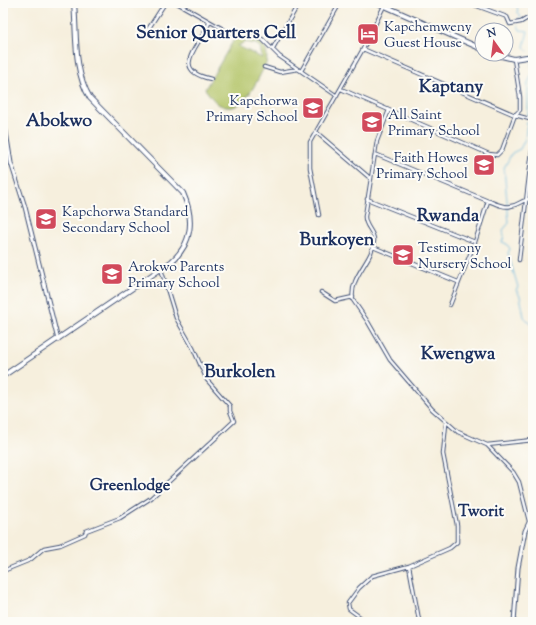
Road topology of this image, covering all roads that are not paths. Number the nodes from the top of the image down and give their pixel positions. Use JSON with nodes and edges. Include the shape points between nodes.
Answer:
{"nodes":[{"id":1,"x":74,"y":3,"type":"edge"},
{"id":2,"x":165,"y":3,"type":"edge"},
{"id":3,"x":177,"y":3,"type":"edge"},
{"id":4,"x":299,"y":3,"type":"edge"},
{"id":5,"x":340,"y":3,"type":"edge"},
{"id":6,"x":378,"y":3,"type":"edge"},
{"id":7,"x":469,"y":3,"type":"edge"},
{"id":8,"x":384,"y":6,"type":"junction"},
{"id":9,"x":533,"y":15,"type":"edge"},
{"id":10,"x":209,"y":22,"type":"junction"},
{"id":11,"x":145,"y":34,"type":"dead end"},
{"id":12,"x":474,"y":45,"type":"edge"},
{"id":13,"x":273,"y":48,"type":"junction"},
{"id":14,"x":363,"y":49,"type":"junction"},
{"id":15,"x":533,"y":56,"type":"edge"},
{"id":16,"x":514,"y":59,"type":"joint"},
{"id":17,"x":264,"y":67,"type":"dead end"},
{"id":18,"x":300,"y":70,"type":"junction"},
{"id":19,"x":211,"y":79,"type":"dead end"},
{"id":20,"x":341,"y":89,"type":"junction"},
{"id":21,"x":336,"y":96,"type":"junction"},
{"id":22,"x":390,"y":110,"type":"junction"},
{"id":23,"x":3,"y":114,"type":"edge"},
{"id":24,"x":515,"y":115,"type":"junction"},
{"id":25,"x":533,"y":120,"type":"edge"},
{"id":26,"x":316,"y":132,"type":"junction"},
{"id":27,"x":533,"y":142,"type":"edge"},
{"id":28,"x":375,"y":154,"type":"junction"},
{"id":29,"x":371,"y":179,"type":"junction"},
{"id":30,"x":367,"y":199,"type":"junction"},
{"id":31,"x":525,"y":199,"type":"junction"},
{"id":32,"x":533,"y":199,"type":"edge"},
{"id":33,"x":488,"y":201,"type":"junction"},
{"id":34,"x":319,"y":215,"type":"dead end"},
{"id":35,"x":475,"y":242,"type":"junction"},
{"id":36,"x":373,"y":247,"type":"junction"},
{"id":37,"x":519,"y":260,"type":"dead end"},
{"id":38,"x":161,"y":269,"type":"junction"},
{"id":39,"x":458,"y":282,"type":"junction"},
{"id":40,"x":321,"y":292,"type":"dead end"},
{"id":41,"x":353,"y":297,"type":"junction"},
{"id":42,"x":450,"y":305,"type":"dead end"},
{"id":43,"x":58,"y":340,"type":"junction"},
{"id":44,"x":3,"y":376,"type":"edge"},
{"id":45,"x":446,"y":423,"type":"junction"},
{"id":46,"x":533,"y":440,"type":"edge"},
{"id":47,"x":487,"y":445,"type":"junction"},
{"id":48,"x":533,"y":514,"type":"edge"},
{"id":49,"x":529,"y":521,"type":"junction"},
{"id":50,"x":409,"y":566,"type":"junction"},
{"id":51,"x":3,"y":571,"type":"edge"},
{"id":52,"x":361,"y":620,"type":"edge"},
{"id":53,"x":419,"y":620,"type":"dead end"},
{"id":54,"x":367,"y":622,"type":"edge"},
{"id":55,"x":514,"y":622,"type":"edge"}],
"edges":[{"from":1,"to":38,"type":"main road","via":[[78,66],[90,98],[174,182],[188,204],[189,237],[177,256]]},
{"from":2,"to":11,"type":"street"},
{"from":3,"to":10,"type":"street"},
{"from":4,"to":13,"type":"street"},
{"from":5,"to":18,"type":"street"},
{"from":6,"to":8,"type":"main road"},
{"from":7,"to":9,"type":"street","via":[[507,17],[510,24],[522,22]]},
{"from":8,"to":12,"type":"main road"},
{"from":8,"to":14,"type":"street"},
{"from":10,"to":13,"type":"street","via":[[230,33],[258,37]]},
{"from":10,"to":19,"type":"street","via":[[206,32],[188,59],[188,65],[205,78]]},
{"from":13,"to":18,"type":"street","via":[[279,56]]},
{"from":14,"to":20,"type":"street"},
{"from":14,"to":24,"type":"street"},
{"from":15,"to":16,"type":"main road"},
{"from":16,"to":24,"type":"street","via":[[520,105],[519,112]]},
{"from":17,"to":18,"type":"street","via":[[280,72]]},
{"from":18,"to":21,"type":"street"},
{"from":20,"to":21,"type":"street"},
{"from":20,"to":22,"type":"street"},
{"from":21,"to":26,"type":"street"},
{"from":22,"to":24,"type":"street","via":[[495,155],[502,150]]},
{"from":22,"to":28,"type":"street","via":[[378,138]]},
{"from":23,"to":43,"type":"street","via":[[11,163],[27,214]]},
{"from":24,"to":25,"type":"street"},
{"from":26,"to":29,"type":"street"},
{"from":26,"to":34,"type":"street","via":[[310,142],[309,153]]},
{"from":27,"to":31,"type":"street"},
{"from":28,"to":29,"type":"street"},
{"from":28,"to":33,"type":"street"},
{"from":29,"to":30,"type":"street"},
{"from":30,"to":35,"type":"street"},
{"from":30,"to":36,"type":"street","via":[[364,219],[374,236]]},
{"from":31,"to":32,"type":"street"},
{"from":31,"to":33,"type":"street","via":[[510,207]]},
{"from":31,"to":37,"type":"street"},
{"from":33,"to":35,"type":"street"},
{"from":35,"to":39,"type":"street"},
{"from":36,"to":39,"type":"street"},
{"from":36,"to":41,"type":"street","via":[[356,278]]},
{"from":38,"to":43,"type":"main road"},
{"from":38,"to":51,"type":"street","via":[[176,318],[207,380],[230,406],[234,421],[151,498],[120,518],[86,531],[80,537],[60,545],[44,548],[30,560]]},
{"from":39,"to":42,"type":"street"},
{"from":40,"to":41,"type":"street","via":[[335,301]]},
{"from":41,"to":45,"type":"street","via":[[390,360]]},
{"from":43,"to":44,"type":"main road"},
{"from":45,"to":47,"type":"street","via":[[458,432]]},
{"from":45,"to":50,"type":"street","via":[[443,454],[458,538],[450,548]]},
{"from":46,"to":47,"type":"street"},
{"from":47,"to":49,"type":"street","via":[[516,476]]},
{"from":48,"to":49,"type":"street"},
{"from":49,"to":55,"type":"street","via":[[516,578]]},
{"from":50,"to":52,"type":"street","via":[[372,576],[359,588],[347,606]]},
{"from":50,"to":53,"type":"street"},
{"from":52,"to":54,"type":"street"}]}
